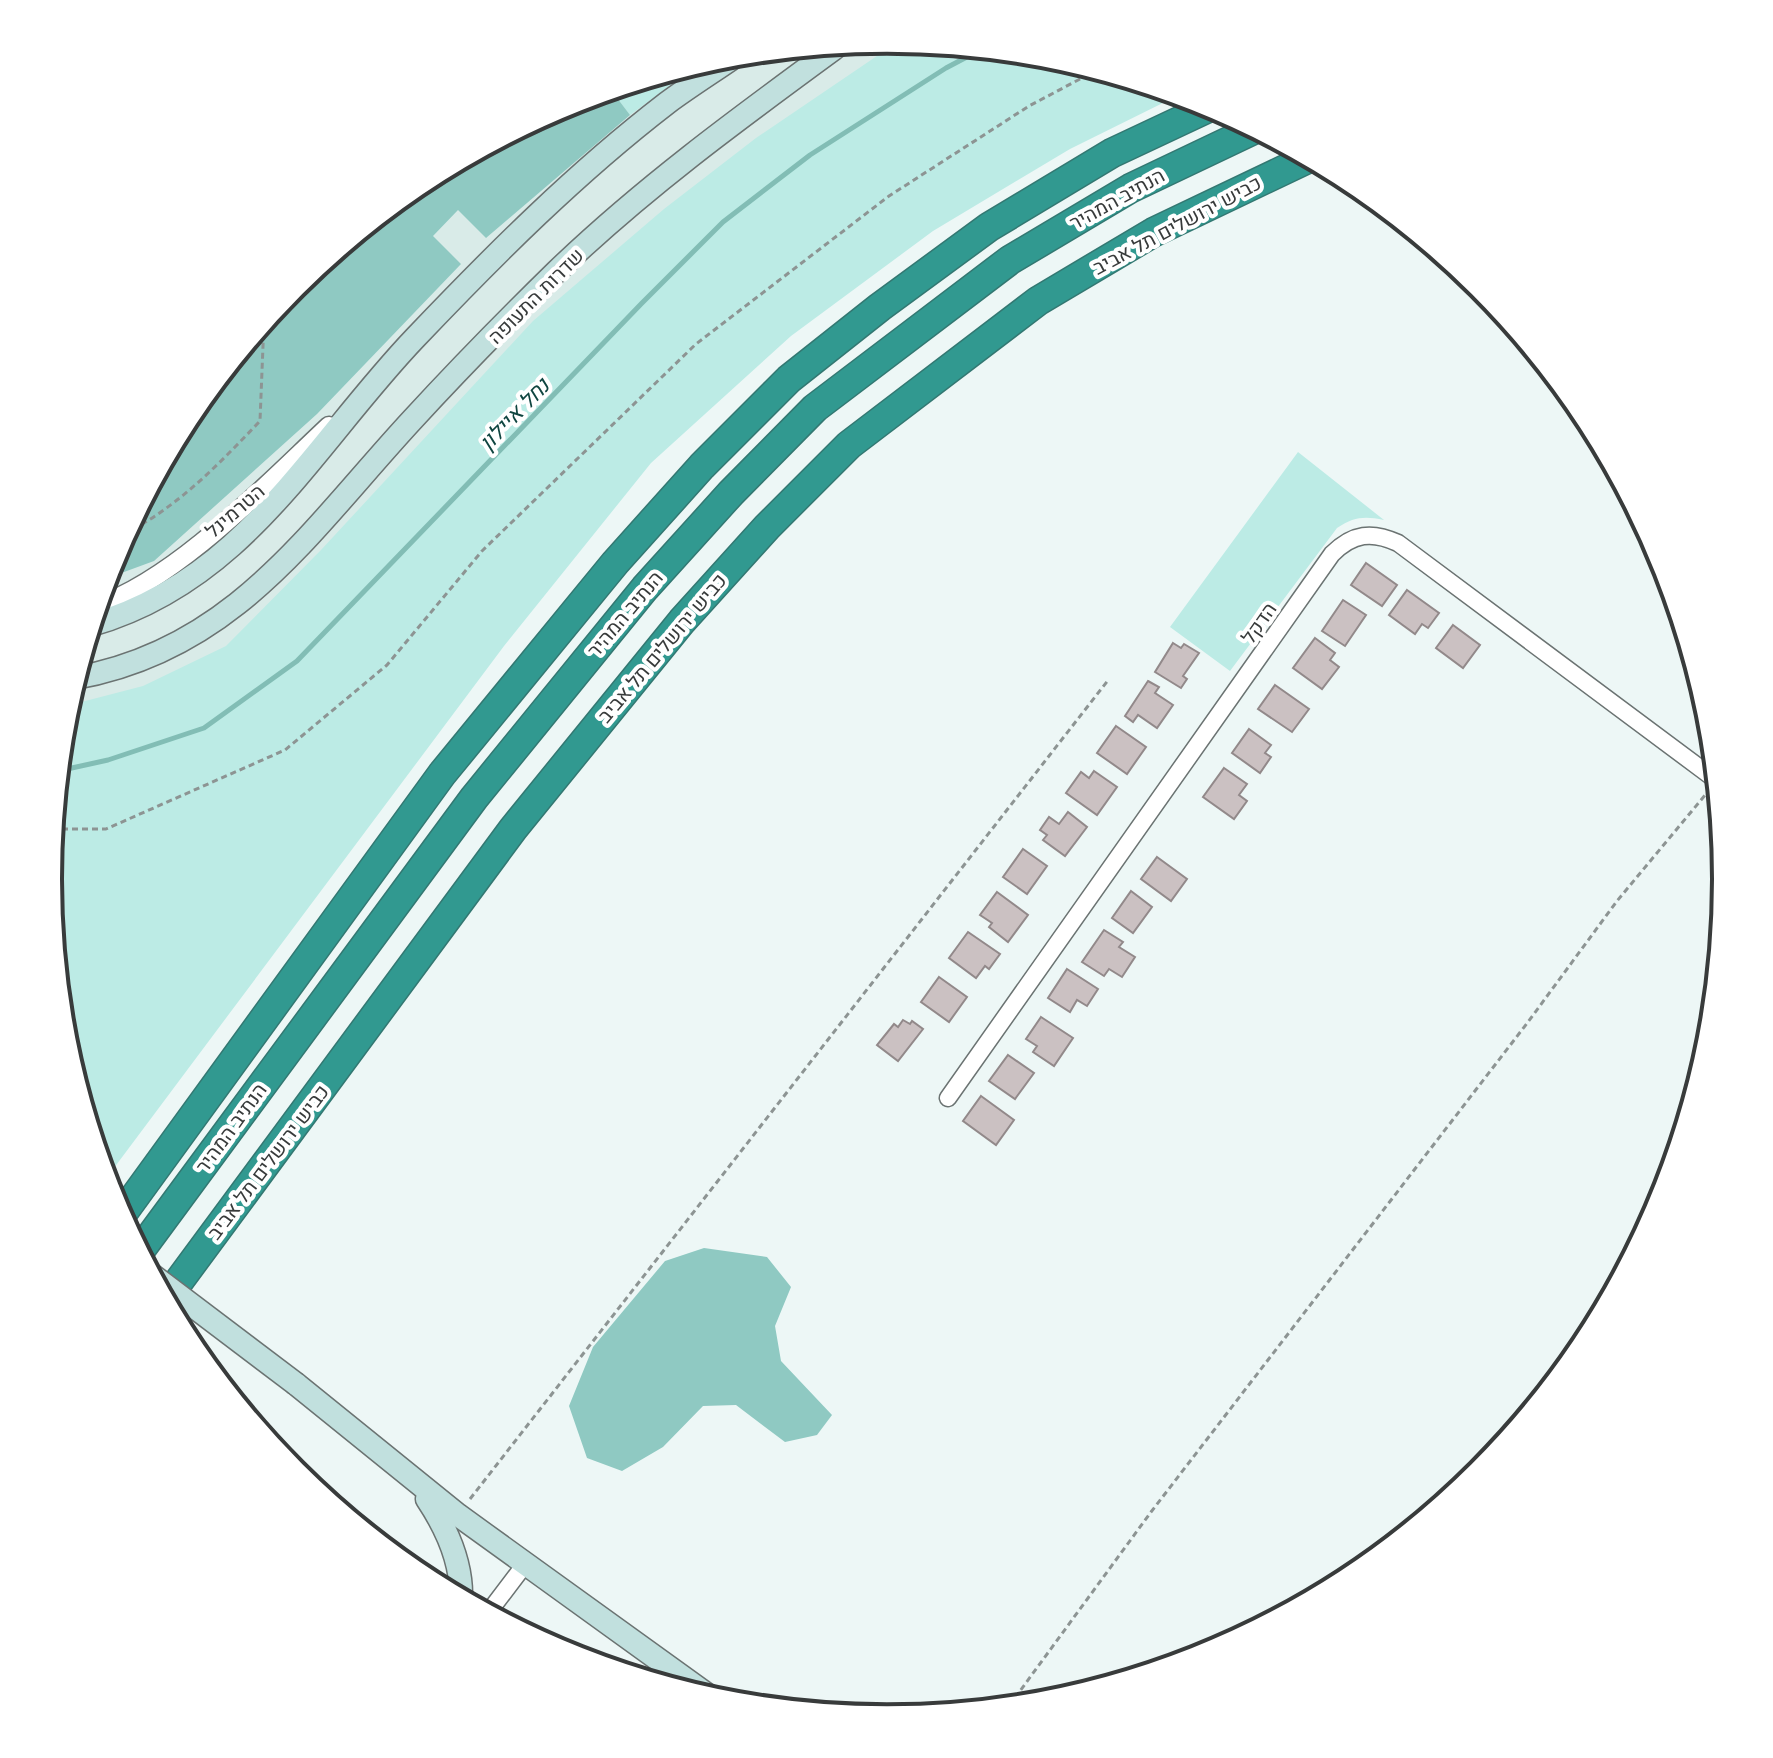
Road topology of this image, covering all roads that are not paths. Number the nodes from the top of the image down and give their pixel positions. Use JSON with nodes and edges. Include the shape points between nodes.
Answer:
{"nodes":[{"id":1,"x":823,"y":57,"type":"edge"},
{"id":2,"x":710,"y":74,"type":"edge"},
{"id":3,"x":1195,"y":114,"type":"edge"},
{"id":4,"x":1242,"y":135,"type":"edge"},
{"id":5,"x":1297,"y":164,"type":"edge"},
{"id":6,"x":361,"y":397,"type":"junction"},
{"id":7,"x":111,"y":599,"type":"edge"},
{"id":8,"x":103,"y":622,"type":"edge"},
{"id":9,"x":88,"y":675,"type":"edge"},
{"id":10,"x":1705,"y":776,"type":"edge"},
{"id":11,"x":948,"y":1098,"type":"dead end"},
{"id":12,"x":129,"y":1205,"type":"edge"},
{"id":13,"x":146,"y":1242,"type":"edge"},
{"id":14,"x":171,"y":1290,"type":"edge"},
{"id":15,"x":172,"y":1291,"type":"edge"},
{"id":16,"x":413,"y":1478,"type":"junction"},
{"id":17,"x":526,"y":1563,"type":"junction"},
{"id":18,"x":460,"y":1584,"type":"edge"},
{"id":19,"x":495,"y":1604,"type":"edge"},
{"id":20,"x":685,"y":1679,"type":"edge"}],
"edges":[{"from":1,"to":9,"type":"main road","name":"שדרות התעופה","via":[[702,146],[557,272],[413,419],[265,582],[225,615],[181,641],[132,663]]},
{"from":2,"to":6,"type":"main road","via":[[595,163],[518,232]]},
{"from":3,"to":12,"type":"highway","via":[[1112,153],[989,227],[789,379],[702,466],[442,774]]},
{"from":4,"to":13,"type":"highway","name":"הנתיב המהיר","via":[[1131,188],[1010,260],[815,408],[645,588],[474,798]]},
{"from":5,"to":15,"type":"highway","name":"כביש ירושלים תל אביב","via":[[1154,232],[1038,301],[849,445],[767,527],[682,621],[513,829]]},
{"from":6,"to":7,"type":"street","name":"הטרמינל","via":[[220,526],[148,580]]},
{"from":6,"to":8,"type":"main road","via":[[276,504],[227,550],[192,580]]},
{"from":10,"to":11,"type":"street","name":"הדקל","via":[[1398,543],[1382,536],[1355,537],[1332,554]]},
{"from":14,"to":16,"type":"main road","bridge":true},
{"from":16,"to":17,"type":"main road"},
{"from":16,"to":18,"type":"main road","via":[[443,1522]]},
{"from":17,"to":19,"type":"street"},
{"from":17,"to":20,"type":"main road"}]}
